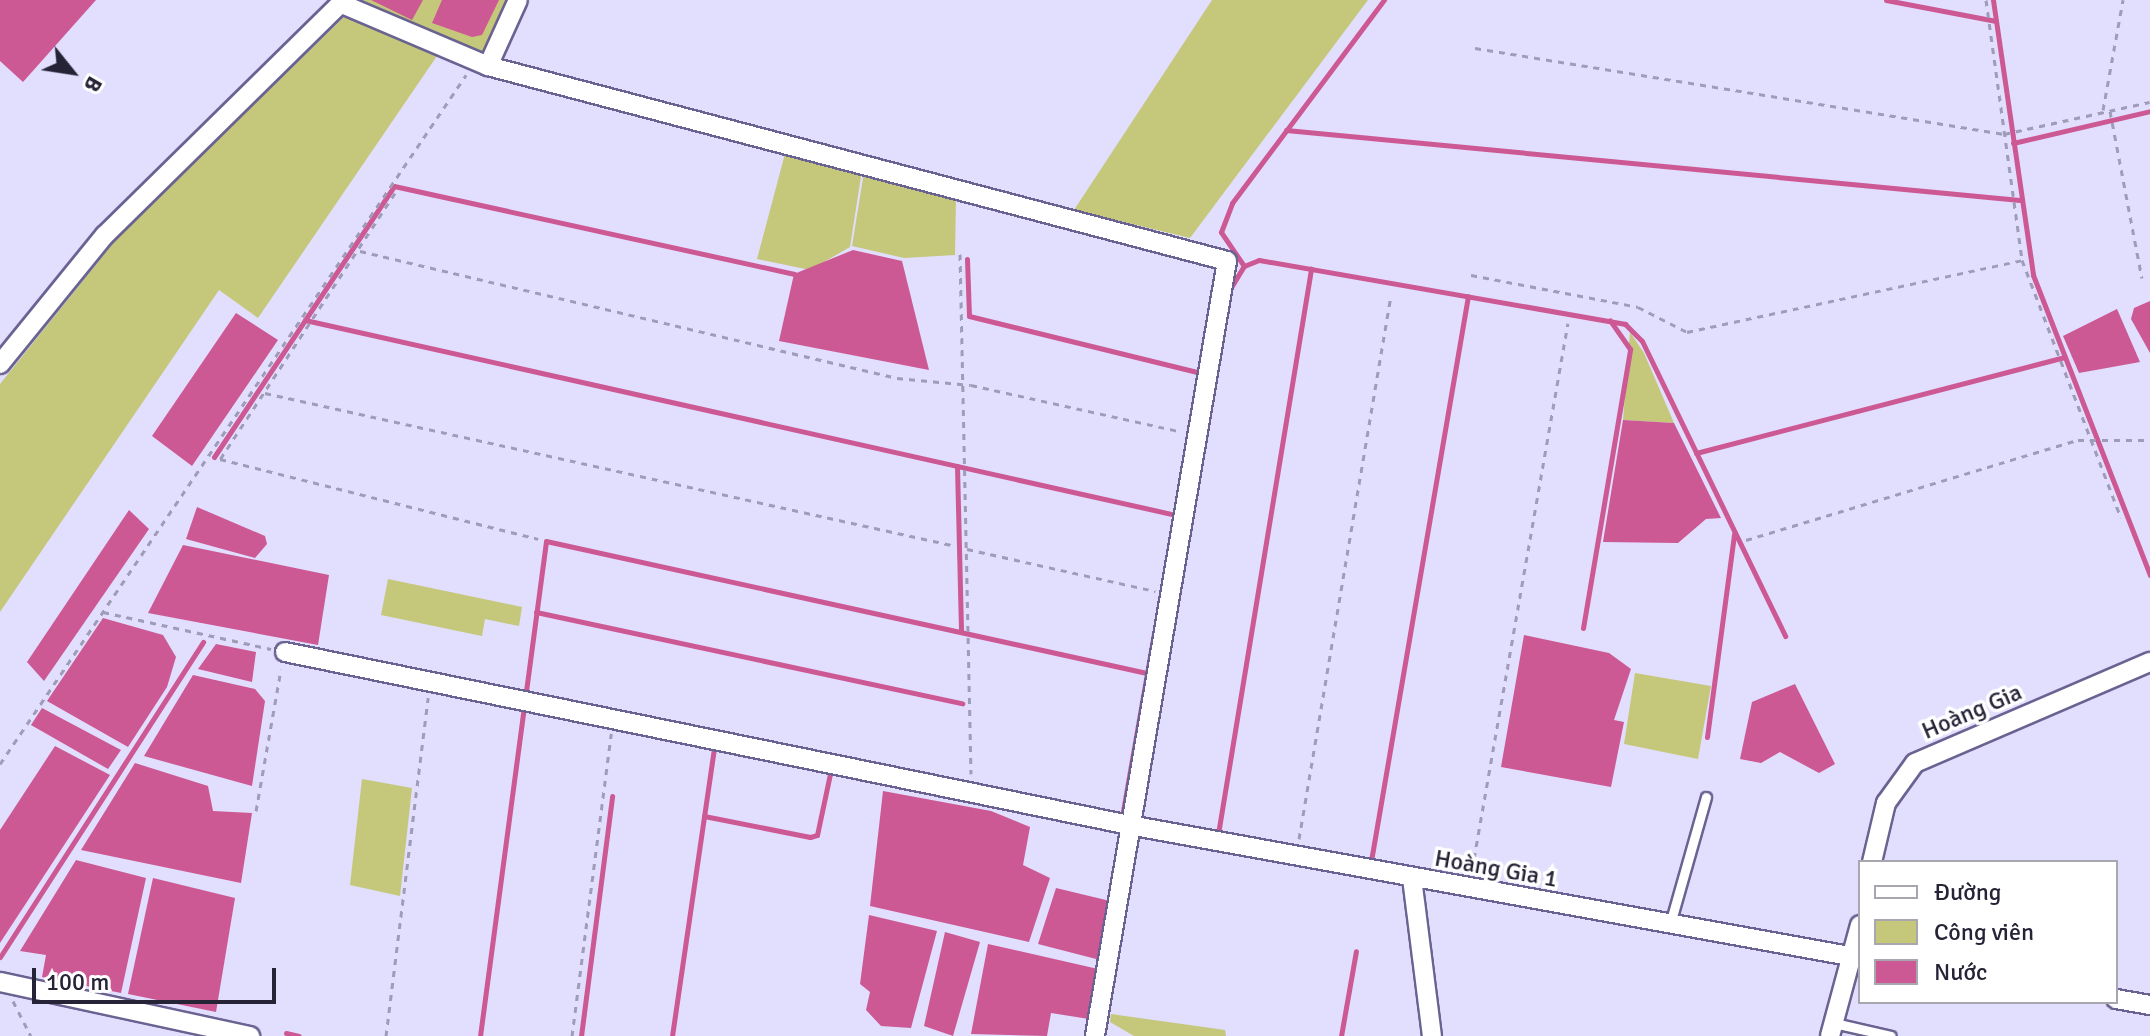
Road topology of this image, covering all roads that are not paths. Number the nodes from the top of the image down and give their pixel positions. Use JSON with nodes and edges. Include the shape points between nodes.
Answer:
{"nodes":[{"id":1,"x":518,"y":0,"type":"edge"},
{"id":2,"x":343,"y":2,"type":"edge"},
{"id":3,"x":482,"y":64,"type":"junction"},
{"id":4,"x":0,"y":364,"type":"edge"},
{"id":5,"x":285,"y":652,"type":"road end"},
{"id":6,"x":2150,"y":662,"type":"edge"},
{"id":7,"x":1706,"y":797,"type":"dead end"},
{"id":8,"x":1129,"y":825,"type":"junction"},
{"id":9,"x":1872,"y":860,"type":"edge"},
{"id":10,"x":1412,"y":878,"type":"junction"},
{"id":11,"x":1670,"y":924,"type":"junction"},
{"id":12,"x":1857,"y":958,"type":"edge"},
{"id":13,"x":7,"y":984,"type":"edge"},
{"id":14,"x":2118,"y":999,"type":"edge"},
{"id":15,"x":2150,"y":1005,"type":"edge"},
{"id":16,"x":1832,"y":1030,"type":"edge"},
{"id":17,"x":250,"y":1036,"type":"edge"},
{"id":18,"x":1095,"y":1036,"type":"edge"},
{"id":19,"x":1432,"y":1036,"type":"edge"},
{"id":20,"x":1891,"y":1036,"type":"edge"}],
"edges":[{"from":1,"to":3,"type":"street"},
{"from":2,"to":3,"type":"street"},
{"from":2,"to":4,"type":"street","via":[[105,235]]},
{"from":3,"to":8,"type":"street","via":[[1218,253],[1228,268]]},
{"from":5,"to":8,"type":"street","name":"Hoàng Gia 1"},
{"from":6,"to":9,"type":"street","name":"Hoàng Gia","via":[[1915,763],[1882,812]]},
{"from":7,"to":11,"type":"lane"},
{"from":8,"to":10,"type":"street","name":"Hoàng Gia 1"},
{"from":8,"to":18,"type":"street"},
{"from":10,"to":11,"type":"street","name":"Hoàng Gia 1"},
{"from":10,"to":19,"type":"street"},
{"from":11,"to":12,"type":"street","name":"Hoàng Gia 1"},
{"from":12,"to":16,"type":"street"},
{"from":13,"to":17,"type":"street"},
{"from":14,"to":15,"type":"street"},
{"from":16,"to":20,"type":"lane"}]}
